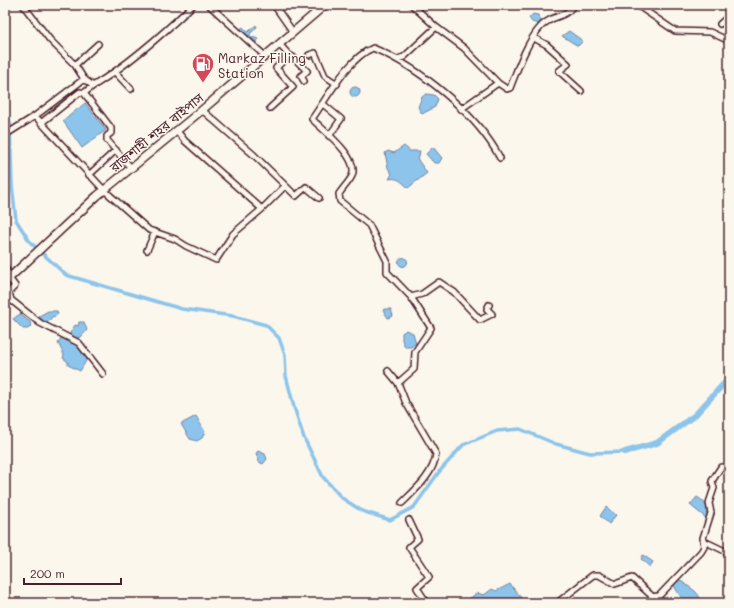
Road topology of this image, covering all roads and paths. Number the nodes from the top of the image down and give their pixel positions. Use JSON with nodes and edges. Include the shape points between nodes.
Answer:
{"nodes":[{"id":1,"x":23,"y":5,"type":"edge"},
{"id":2,"x":193,"y":5,"type":"edge"},
{"id":3,"x":209,"y":5,"type":"edge"},
{"id":4,"x":274,"y":5,"type":"edge"},
{"id":5,"x":325,"y":5,"type":"edge"},
{"id":6,"x":412,"y":5,"type":"edge"},
{"id":7,"x":574,"y":5,"type":"edge"},
{"id":8,"x":637,"y":5,"type":"edge"},
{"id":9,"x":729,"y":16,"type":"edge"},
{"id":10,"x":720,"y":24,"type":"dead end"},
{"id":11,"x":436,"y":27,"type":"junction"},
{"id":12,"x":293,"y":32,"type":"junction"},
{"id":13,"x":534,"y":38,"type":"junction"},
{"id":14,"x":729,"y":41,"type":"edge"},
{"id":15,"x":98,"y":44,"type":"dead end"},
{"id":16,"x":279,"y":44,"type":"junction"},
{"id":17,"x":289,"y":55,"type":"junction"},
{"id":18,"x":309,"y":55,"type":"dead end"},
{"id":19,"x":265,"y":56,"type":"junction"},
{"id":20,"x":397,"y":59,"type":"junction"},
{"id":21,"x":75,"y":65,"type":"junction"},
{"id":22,"x":114,"y":72,"type":"junction"},
{"id":23,"x":84,"y":79,"type":"junction"},
{"id":24,"x":304,"y":81,"type":"dead end"},
{"id":25,"x":498,"y":83,"type":"junction"},
{"id":26,"x":337,"y":84,"type":"junction"},
{"id":27,"x":93,"y":86,"type":"junction"},
{"id":28,"x":131,"y":90,"type":"dead end"},
{"id":29,"x":581,"y":91,"type":"dead end"},
{"id":30,"x":84,"y":93,"type":"junction"},
{"id":31,"x":323,"y":104,"type":"junction"},
{"id":32,"x":270,"y":108,"type":"dead end"},
{"id":33,"x":202,"y":110,"type":"junction"},
{"id":34,"x":461,"y":110,"type":"junction"},
{"id":35,"x":35,"y":116,"type":"junction"},
{"id":36,"x":41,"y":123,"type":"junction"},
{"id":37,"x":177,"y":131,"type":"junction"},
{"id":38,"x":5,"y":135,"type":"edge"},
{"id":39,"x":329,"y":136,"type":"junction"},
{"id":40,"x":116,"y":150,"type":"junction"},
{"id":41,"x":500,"y":158,"type":"dead end"},
{"id":42,"x":131,"y":168,"type":"junction"},
{"id":43,"x":89,"y":174,"type":"junction"},
{"id":44,"x":285,"y":186,"type":"junction"},
{"id":45,"x":104,"y":190,"type":"junction"},
{"id":46,"x":318,"y":198,"type":"dead end"},
{"id":47,"x":262,"y":209,"type":"junction"},
{"id":48,"x":155,"y":232,"type":"junction"},
{"id":49,"x":148,"y":250,"type":"dead end"},
{"id":50,"x":5,"y":267,"type":"edge"},
{"id":51,"x":8,"y":279,"type":"edge"},
{"id":52,"x":411,"y":297,"type":"junction"},
{"id":53,"x":489,"y":305,"type":"dead end"},
{"id":54,"x":388,"y":371,"type":"dead end"},
{"id":55,"x":103,"y":374,"type":"dead end"},
{"id":56,"x":398,"y":383,"type":"junction"},
{"id":57,"x":729,"y":468,"type":"edge"},
{"id":58,"x":402,"y":503,"type":"dead end"},
{"id":59,"x":409,"y":520,"type":"dead end"},
{"id":60,"x":704,"y":541,"type":"junction"},
{"id":61,"x":729,"y":553,"type":"edge"},
{"id":62,"x":656,"y":596,"type":"junction"},
{"id":63,"x":427,"y":603,"type":"edge"},
{"id":64,"x":557,"y":603,"type":"edge"},
{"id":65,"x":660,"y":603,"type":"edge"}],
"edges":[{"from":1,"to":21,"type":"street","via":[[50,40]]},
{"from":2,"to":22,"type":"street"},
{"from":3,"to":19,"type":"street"},
{"from":4,"to":12,"type":"street"},
{"from":5,"to":12,"type":"highway","name":"রাজশাহী শহর বাইপাস"},
{"from":6,"to":11,"type":"street"},
{"from":7,"to":13,"type":"street","via":[[562,17],[548,21]]},
{"from":8,"to":14,"type":"street","via":[[675,32],[710,32]]},
{"from":9,"to":10,"type":"street"},
{"from":11,"to":20,"type":"street","via":[[404,57]]},
{"from":11,"to":25,"type":"street","via":[[464,48]]},
{"from":12,"to":16,"type":"highway","name":"রাজশাহী শহর বাইপাস"},
{"from":13,"to":25,"type":"street","via":[[522,57],[510,88],[507,89]]},
{"from":13,"to":29,"type":"street","via":[[547,45],[568,64],[559,72]]},
{"from":15,"to":21,"type":"street"},
{"from":16,"to":17,"type":"street"},
{"from":16,"to":19,"type":"highway","name":"রাজশাহী শহর বাইপাস"},
{"from":17,"to":24,"type":"street","via":[[307,71],[301,76]]},
{"from":17,"to":32,"type":"street","via":[[276,68],[293,87]]},
{"from":18,"to":26,"type":"street","via":[[315,52],[325,76]]},
{"from":19,"to":33,"type":"highway","name":"রাজশাহী শহর বাইপাস"},
{"from":20,"to":26,"type":"street","via":[[374,48],[364,51]]},
{"from":20,"to":34,"type":"street","via":[[440,89]]},
{"from":21,"to":23,"type":"street"},
{"from":22,"to":27,"type":"street"},
{"from":22,"to":28,"type":"street"},
{"from":23,"to":27,"type":"street"},
{"from":23,"to":35,"type":"street"},
{"from":25,"to":34,"type":"street"},
{"from":26,"to":31,"type":"street"},
{"from":27,"to":30,"type":"street"},
{"from":30,"to":36,"type":"street","via":[[80,92]]},
{"from":30,"to":40,"type":"street","via":[[111,128],[111,133],[106,138]]},
{"from":31,"to":39,"type":"street","via":[[312,119]]},
{"from":31,"to":39,"type":"street","via":[[341,119]]},
{"from":33,"to":37,"type":"highway","name":"রাজশাহী শহর বাইপাস"},
{"from":33,"to":44,"type":"street"},
{"from":34,"to":41,"type":"street","via":[[491,141]]},
{"from":35,"to":36,"type":"street"},
{"from":35,"to":38,"type":"street"},
{"from":36,"to":43,"type":"street"},
{"from":37,"to":42,"type":"highway","name":"রাজশাহী শহর বাইপাস"},
{"from":37,"to":47,"type":"street"},
{"from":39,"to":52,"type":"street","via":[[349,156],[352,164],[353,175],[339,194],[340,201],[368,225],[387,261],[387,272]]},
{"from":40,"to":42,"type":"street"},
{"from":40,"to":43,"type":"street"},
{"from":42,"to":45,"type":"highway","name":"রাজশাহী শহর বাইপাস"},
{"from":43,"to":45,"type":"street"},
{"from":44,"to":46,"type":"street","via":[[296,196],[306,187]]},
{"from":44,"to":47,"type":"street"},
{"from":45,"to":48,"type":"street","via":[[149,230]]},
{"from":45,"to":51,"type":"highway","name":"রাজশাহী শহর বাইপাস"},
{"from":47,"to":48,"type":"street","via":[[233,234],[216,260]]},
{"from":48,"to":49,"type":"street"},
{"from":50,"to":51,"type":"street"},
{"from":51,"to":55,"type":"street","via":[[15,286],[9,292],[11,300],[40,323],[79,343]]},
{"from":52,"to":53,"type":"street","via":[[422,294],[439,282],[454,292],[480,320],[492,314],[487,309]]},
{"from":52,"to":56,"type":"street","via":[[431,328],[415,352],[414,369]]},
{"from":54,"to":56,"type":"street"},
{"from":56,"to":58,"type":"street","via":[[406,403],[436,454],[429,472],[416,490]]},
{"from":57,"to":60,"type":"street","via":[[721,467],[712,481],[714,488],[709,503],[710,513]]},
{"from":59,"to":63,"type":"street","via":[[418,539],[409,547],[429,577],[417,588]]},
{"from":60,"to":61,"type":"street"},
{"from":60,"to":62,"type":"street","via":[[701,552]]},
{"from":62,"to":64,"type":"street","via":[[653,597],[632,578],[615,584],[599,575],[593,575]]},
{"from":62,"to":65,"type":"street"}]}
